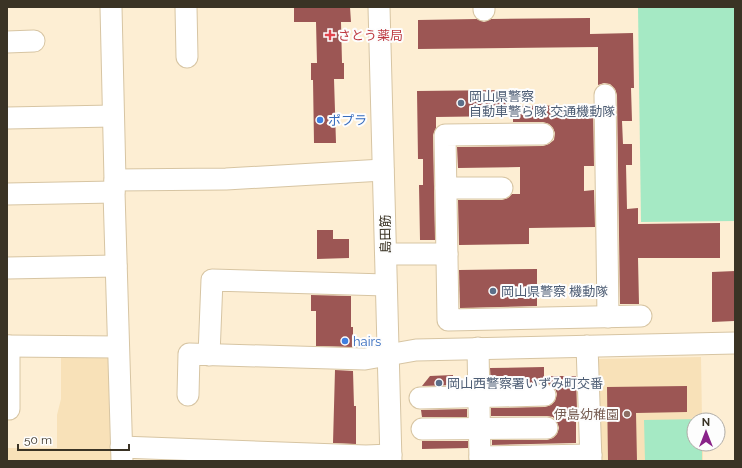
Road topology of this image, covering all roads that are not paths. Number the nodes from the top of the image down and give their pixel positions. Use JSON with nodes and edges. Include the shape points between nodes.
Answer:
{"nodes":[{"id":1,"x":111,"y":7,"type":"edge"},
{"id":2,"x":186,"y":7,"type":"edge"},
{"id":3,"x":379,"y":7,"type":"edge"},
{"id":4,"x":34,"y":41,"type":"dead end"},
{"id":5,"x":7,"y":42,"type":"edge"},
{"id":6,"x":187,"y":57,"type":"dead end"},
{"id":7,"x":605,"y":95,"type":"dead end"},
{"id":8,"x":114,"y":116,"type":"junction"},
{"id":9,"x":7,"y":118,"type":"edge"},
{"id":10,"x":543,"y":134,"type":"dead end"},
{"id":11,"x":383,"y":170,"type":"junction"},
{"id":12,"x":115,"y":186,"type":"junction"},
{"id":13,"x":446,"y":188,"type":"junction"},
{"id":14,"x":502,"y":188,"type":"dead end"},
{"id":15,"x":7,"y":194,"type":"edge"},
{"id":16,"x":386,"y":254,"type":"junction"},
{"id":17,"x":447,"y":254,"type":"junction"},
{"id":18,"x":116,"y":266,"type":"junction"},
{"id":19,"x":7,"y":268,"type":"edge"},
{"id":20,"x":386,"y":285,"type":"junction"},
{"id":21,"x":556,"y":315,"type":"junction"},
{"id":22,"x":641,"y":316,"type":"dead end"},
{"id":23,"x":608,"y":317,"type":"junction"},
{"id":24,"x":735,"y":342,"type":"edge"},
{"id":25,"x":8,"y":346,"type":"edge"},
{"id":26,"x":118,"y":346,"type":"junction"},
{"id":27,"x":556,"y":346,"type":"junction"},
{"id":28,"x":587,"y":346,"type":"junction"},
{"id":29,"x":478,"y":348,"type":"junction"},
{"id":30,"x":209,"y":355,"type":"junction"},
{"id":31,"x":388,"y":355,"type":"junction"},
{"id":32,"x":188,"y":395,"type":"dead end"},
{"id":33,"x":545,"y":395,"type":"dead end"},
{"id":34,"x":479,"y":396,"type":"junction"},
{"id":35,"x":420,"y":398,"type":"dead end"},
{"id":36,"x":9,"y":409,"type":"dead end"},
{"id":37,"x":547,"y":428,"type":"dead end"},
{"id":38,"x":422,"y":429,"type":"dead end"},
{"id":39,"x":480,"y":429,"type":"junction"},
{"id":40,"x":122,"y":454,"type":"edge"},
{"id":41,"x":212,"y":455,"type":"edge"},
{"id":42,"x":391,"y":458,"type":"edge"},
{"id":43,"x":591,"y":458,"type":"edge"},
{"id":44,"x":480,"y":459,"type":"edge"}],
"edges":[{"from":1,"to":8,"type":"street"},
{"from":2,"to":6,"type":"street"},
{"from":3,"to":11,"type":"street","name":"島田筋"},
{"from":4,"to":5,"type":"street"},
{"from":7,"to":23,"type":"street"},
{"from":8,"to":9,"type":"street"},
{"from":8,"to":12,"type":"street"},
{"from":10,"to":13,"type":"street","via":[[445,135]]},
{"from":11,"to":12,"type":"street"},
{"from":11,"to":16,"type":"street","name":"島田筋"},
{"from":12,"to":15,"type":"street"},
{"from":12,"to":18,"type":"street"},
{"from":13,"to":14,"type":"street"},
{"from":13,"to":17,"type":"street"},
{"from":16,"to":17,"type":"street"},
{"from":16,"to":20,"type":"street","name":"島田筋"},
{"from":17,"to":21,"type":"street","via":[[448,320]]},
{"from":18,"to":19,"type":"street"},
{"from":18,"to":26,"type":"street"},
{"from":20,"to":30,"type":"street","via":[[212,280]]},
{"from":20,"to":31,"type":"street","name":"島田筋"},
{"from":21,"to":23,"type":"street"},
{"from":21,"to":27,"type":"street"},
{"from":22,"to":23,"type":"street"},
{"from":24,"to":28,"type":"street"},
{"from":25,"to":26,"type":"street"},
{"from":25,"to":36,"type":"street"},
{"from":26,"to":40,"type":"street"},
{"from":27,"to":28,"type":"street"},
{"from":27,"to":29,"type":"street"},
{"from":28,"to":43,"type":"street"},
{"from":29,"to":31,"type":"street","via":[[416,350]]},
{"from":29,"to":34,"type":"street"},
{"from":30,"to":31,"type":"street","via":[[364,359]]},
{"from":30,"to":32,"type":"street","via":[[189,354]]},
{"from":31,"to":42,"type":"street","name":"島田筋"},
{"from":33,"to":34,"type":"street"},
{"from":34,"to":35,"type":"street"},
{"from":34,"to":39,"type":"street"},
{"from":37,"to":39,"type":"street"},
{"from":38,"to":39,"type":"street"},
{"from":39,"to":44,"type":"street"},
{"from":40,"to":41,"type":"street"},
{"from":41,"to":42,"type":"street"},
{"from":43,"to":44,"type":"street"}]}
